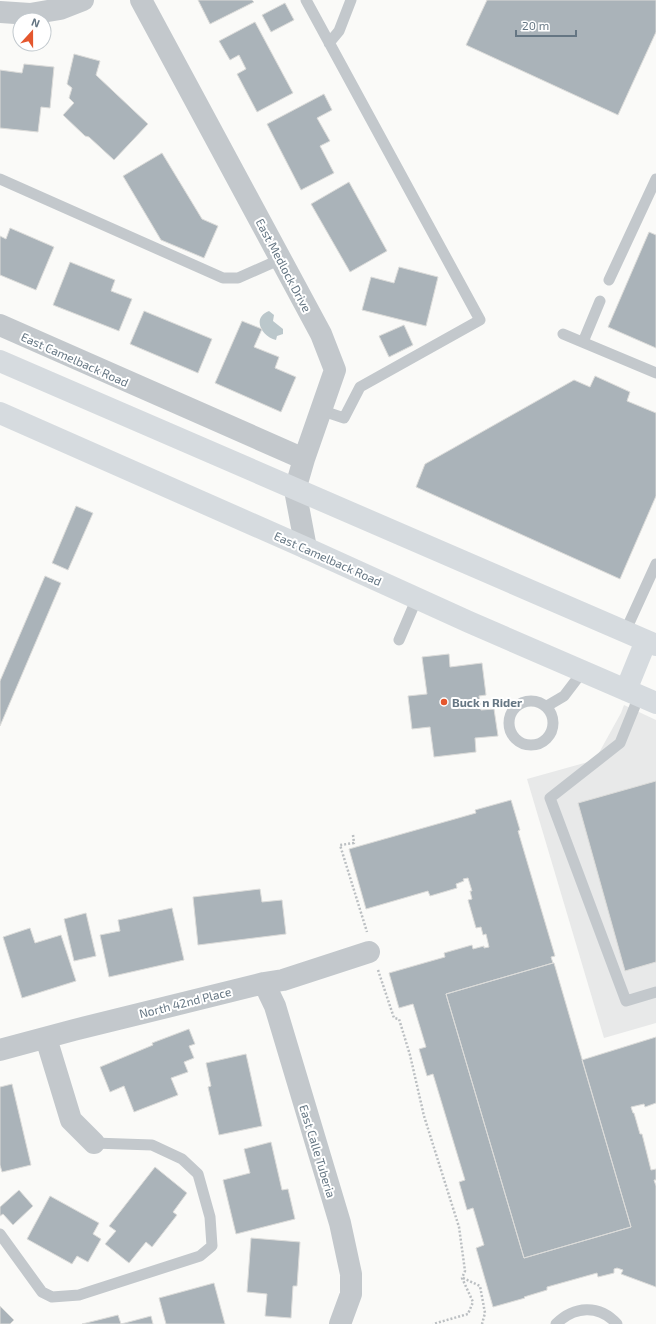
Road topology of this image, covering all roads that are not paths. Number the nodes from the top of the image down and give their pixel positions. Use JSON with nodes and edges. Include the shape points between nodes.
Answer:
{"nodes":[{"id":1,"x":83,"y":0,"type":"edge"},
{"id":2,"x":140,"y":0,"type":"edge"},
{"id":3,"x":306,"y":0,"type":"edge"},
{"id":4,"x":351,"y":0,"type":"edge"},
{"id":5,"x":0,"y":12,"type":"edge"},
{"id":6,"x":329,"y":43,"type":"junction"},
{"id":7,"x":0,"y":179,"type":"edge"},
{"id":8,"x":656,"y":179,"type":"edge"},
{"id":9,"x":281,"y":259,"type":"junction"},
{"id":10,"x":609,"y":280,"type":"dead end"},
{"id":11,"x":600,"y":301,"type":"dead end"},
{"id":12,"x":0,"y":326,"type":"edge"},
{"id":13,"x":562,"y":334,"type":"dead end"},
{"id":14,"x":583,"y":342,"type":"junction"},
{"id":15,"x":0,"y":361,"type":"edge"},
{"id":16,"x":656,"y":373,"type":"edge"},
{"id":17,"x":320,"y":410,"type":"junction"},
{"id":18,"x":0,"y":413,"type":"edge"},
{"id":19,"x":304,"y":460,"type":"junction"},
{"id":20,"x":296,"y":490,"type":"junction"},
{"id":21,"x":306,"y":548,"type":"junction"},
{"id":22,"x":656,"y":564,"type":"edge"},
{"id":23,"x":416,"y":598,"type":"junction"},
{"id":24,"x":625,"y":632,"type":"junction"},
{"id":25,"x":399,"y":640,"type":"dead end"},
{"id":26,"x":651,"y":643,"type":"edge"},
{"id":27,"x":583,"y":671,"type":"junction"},
{"id":28,"x":640,"y":696,"type":"edge"},
{"id":29,"x":547,"y":706,"type":"junction"},
{"id":30,"x":369,"y":952,"type":"dead end"},
{"id":31,"x":264,"y":983,"type":"junction"},
{"id":32,"x":656,"y":992,"type":"edge"},
{"id":33,"x":46,"y":1038,"type":"junction"},
{"id":34,"x":0,"y":1050,"type":"edge"},
{"id":35,"x":94,"y":1144,"type":"joint"},
{"id":36,"x":0,"y":1234,"type":"edge"},
{"id":37,"x":343,"y":1323,"type":"edge"},
{"id":38,"x":556,"y":1324,"type":"edge"},
{"id":39,"x":617,"y":1324,"type":"edge"}],
"edges":[{"from":1,"to":5,"type":"street","via":[[60,9],[30,14]]},
{"from":2,"to":9,"type":"street","name":"East Medlock Drive"},
{"from":3,"to":6,"type":"lane"},
{"from":4,"to":6,"type":"lane","via":[[339,31]]},
{"from":6,"to":17,"type":"lane","via":[[480,320],[360,387],[344,418]]},
{"from":7,"to":9,"type":"lane","via":[[223,278],[238,278]]},
{"from":8,"to":10,"type":"lane"},
{"from":9,"to":17,"type":"street","name":"East Medlock Drive","via":[[322,334],[335,370]]},
{"from":11,"to":14,"type":"lane"},
{"from":12,"to":19,"type":"street","name":"East Camelback Road"},
{"from":13,"to":14,"type":"lane"},
{"from":14,"to":16,"type":"lane"},
{"from":15,"to":20,"type":"main road"},
{"from":17,"to":19,"type":"street","name":"East Medlock Drive"},
{"from":18,"to":21,"type":"main road","name":"East Camelback Road"},
{"from":19,"to":20,"type":"street","name":"East Medlock Drive"},
{"from":20,"to":21,"type":"street","name":"East Medlock Drive"},
{"from":20,"to":24,"type":"main road"},
{"from":21,"to":23,"type":"main road","name":"East Camelback Road"},
{"from":22,"to":24,"type":"lane"},
{"from":23,"to":25,"type":"lane"},
{"from":23,"to":27,"type":"main road","name":"East Camelback Road"},
{"from":24,"to":26,"type":"main road"},
{"from":26,"to":28,"type":"main road"},
{"from":27,"to":28,"type":"main road","name":"East Camelback Road"},
{"from":27,"to":29,"type":"lane","via":[[564,696]]},
{"from":28,"to":32,"type":"lane","via":[[620,743],[550,798],[626,1001]]},
{"from":29,"to":29,"type":"lane","via":[[533,701],[518,704],[508,724],[514,738],[536,746],[548,738],[554,725]]},
{"from":30,"to":31,"type":"street","name":"North 42nd Place","via":[[283,980]]},
{"from":31,"to":33,"type":"street","name":"North 42nd Place"},
{"from":31,"to":37,"type":"street","name":"East Calle Tuberia","via":[[275,1006],[340,1223],[351,1274],[351,1294]]},
{"from":33,"to":34,"type":"street","name":"North 42nd Place"},
{"from":33,"to":35,"type":"street","via":[[71,1120]]},
{"from":35,"to":36,"type":"lane","via":[[152,1145],[182,1159],[198,1174],[210,1216],[212,1246],[200,1256],[79,1295],[52,1297],[42,1292]]},
{"from":38,"to":39,"type":"lane","via":[[575,1311],[588,1310],[601,1312]]}]}
